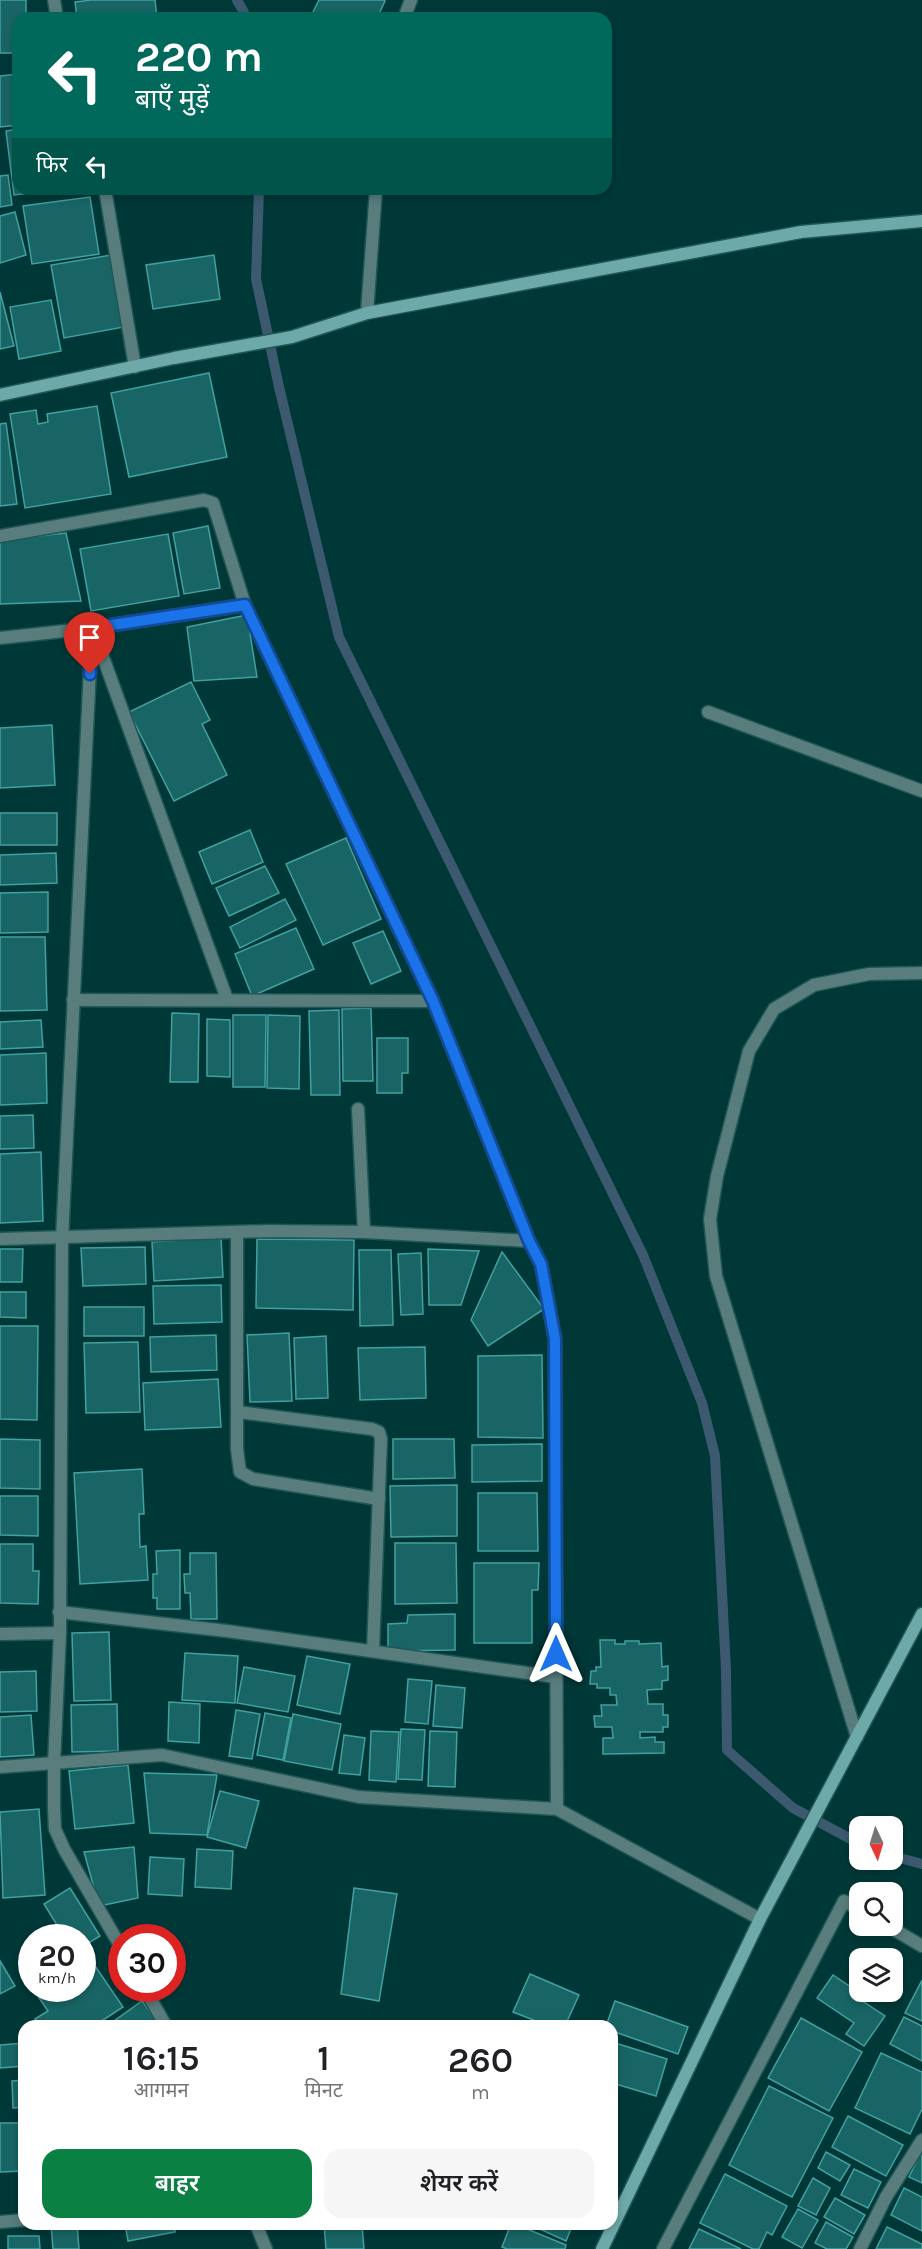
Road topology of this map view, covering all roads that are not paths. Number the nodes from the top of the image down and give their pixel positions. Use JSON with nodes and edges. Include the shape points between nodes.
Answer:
{"nodes":[{"id":1,"x":106,"y":195,"type":"edge"},
{"id":2,"x":376,"y":195,"type":"edge"},
{"id":3,"x":922,"y":221,"type":"edge"},
{"id":4,"x":367,"y":313,"type":"junction"},
{"id":5,"x":135,"y":367,"type":"junction"},
{"id":6,"x":0,"y":395,"type":"edge"},
{"id":7,"x":0,"y":536,"type":"edge"},
{"id":8,"x":245,"y":605,"type":"junction"},
{"id":9,"x":92,"y":628,"type":"junction"},
{"id":10,"x":0,"y":638,"type":"edge"},
{"id":11,"x":708,"y":712,"type":"dead end"},
{"id":12,"x":922,"y":790,"type":"edge"},
{"id":13,"x":922,"y":973,"type":"edge"},
{"id":14,"x":227,"y":999,"type":"junction"},
{"id":15,"x":74,"y":1000,"type":"junction"},
{"id":16,"x":433,"y":1001,"type":"junction"},
{"id":17,"x":358,"y":1109,"type":"dead end"},
{"id":18,"x":237,"y":1232,"type":"junction"},
{"id":19,"x":364,"y":1232,"type":"junction"},
{"id":20,"x":0,"y":1239,"type":"edge"},
{"id":21,"x":62,"y":1239,"type":"junction"},
{"id":22,"x":529,"y":1241,"type":"junction"},
{"id":23,"x":238,"y":1412,"type":"junction"},
{"id":24,"x":379,"y":1499,"type":"junction"},
{"id":25,"x":59,"y":1612,"type":"junction"},
{"id":26,"x":922,"y":1614,"type":"edge"},
{"id":27,"x":60,"y":1633,"type":"junction"},
{"id":28,"x":0,"y":1634,"type":"edge"},
{"id":29,"x":373,"y":1651,"type":"junction"},
{"id":30,"x":556,"y":1677,"type":"junction"},
{"id":31,"x":857,"y":1737,"type":"junction"},
{"id":32,"x":54,"y":1764,"type":"junction"},
{"id":33,"x":0,"y":1767,"type":"edge"},
{"id":34,"x":557,"y":1809,"type":"junction"},
{"id":35,"x":849,"y":1903,"type":"edge"},
{"id":36,"x":760,"y":1919,"type":"junction"},
{"id":37,"x":108,"y":1925,"type":"edge"},
{"id":38,"x":903,"y":1935,"type":"edge"},
{"id":39,"x":922,"y":1946,"type":"edge"},
{"id":40,"x":152,"y":2002,"type":"edge"},
{"id":41,"x":163,"y":2020,"type":"edge"},
{"id":42,"x":922,"y":2140,"type":"edge"},
{"id":43,"x":618,"y":2216,"type":"edge"},
{"id":44,"x":18,"y":2220,"type":"edge"},
{"id":45,"x":0,"y":2222,"type":"edge"},
{"id":46,"x":258,"y":2230,"type":"edge"},
{"id":47,"x":611,"y":2230,"type":"edge"},
{"id":48,"x":266,"y":2249,"type":"edge"},
{"id":49,"x":602,"y":2249,"type":"edge"},
{"id":50,"x":663,"y":2249,"type":"edge"},
{"id":51,"x":860,"y":2249,"type":"edge"}],
"edges":[{"from":1,"to":5,"type":"street"},
{"from":2,"to":4,"type":"street"},
{"from":3,"to":4,"type":"street","via":[[801,232]]},
{"from":4,"to":5,"type":"street","via":[[292,337]]},
{"from":5,"to":6,"type":"street"},
{"from":7,"to":8,"type":"street","via":[[204,500],[216,508]]},
{"from":8,"to":9,"type":"street"},
{"from":8,"to":16,"type":"street"},
{"from":9,"to":10,"type":"street"},
{"from":9,"to":14,"type":"street"},
{"from":9,"to":15,"type":"street"},
{"from":11,"to":12,"type":"street"},
{"from":13,"to":31,"type":"street","via":[[869,974],[814,986],[774,1009],[749,1051],[710,1219],[716,1276]]},
{"from":14,"to":15,"type":"street"},
{"from":14,"to":16,"type":"street"},
{"from":15,"to":21,"type":"street"},
{"from":16,"to":22,"type":"street"},
{"from":17,"to":19,"type":"street"},
{"from":18,"to":19,"type":"street"},
{"from":18,"to":21,"type":"street"},
{"from":18,"to":23,"type":"street"},
{"from":19,"to":22,"type":"street"},
{"from":20,"to":21,"type":"street"},
{"from":21,"to":25,"type":"street"},
{"from":22,"to":30,"type":"street","via":[[541,1264],[555,1339]]},
{"from":23,"to":24,"type":"street","via":[[238,1466],[246,1476]]},
{"from":23,"to":24,"type":"street","via":[[379,1432]]},
{"from":24,"to":29,"type":"street"},
{"from":25,"to":27,"type":"street"},
{"from":25,"to":29,"type":"street"},
{"from":26,"to":31,"type":"street"},
{"from":27,"to":28,"type":"street"},
{"from":27,"to":32,"type":"street"},
{"from":29,"to":30,"type":"street"},
{"from":30,"to":34,"type":"street"},
{"from":31,"to":36,"type":"street"},
{"from":32,"to":33,"type":"street"},
{"from":32,"to":34,"type":"street","via":[[162,1755],[358,1797]]},
{"from":32,"to":37,"type":"street","via":[[55,1829]]},
{"from":34,"to":36,"type":"street"},
{"from":35,"to":50,"type":"street","via":[[844,1900]]},
{"from":36,"to":43,"type":"street"},
{"from":38,"to":39,"type":"street"},
{"from":40,"to":41,"type":"street"},
{"from":42,"to":51,"type":"street"},
{"from":44,"to":45,"type":"street"},
{"from":46,"to":48,"type":"street"},
{"from":47,"to":49,"type":"street"}]}
